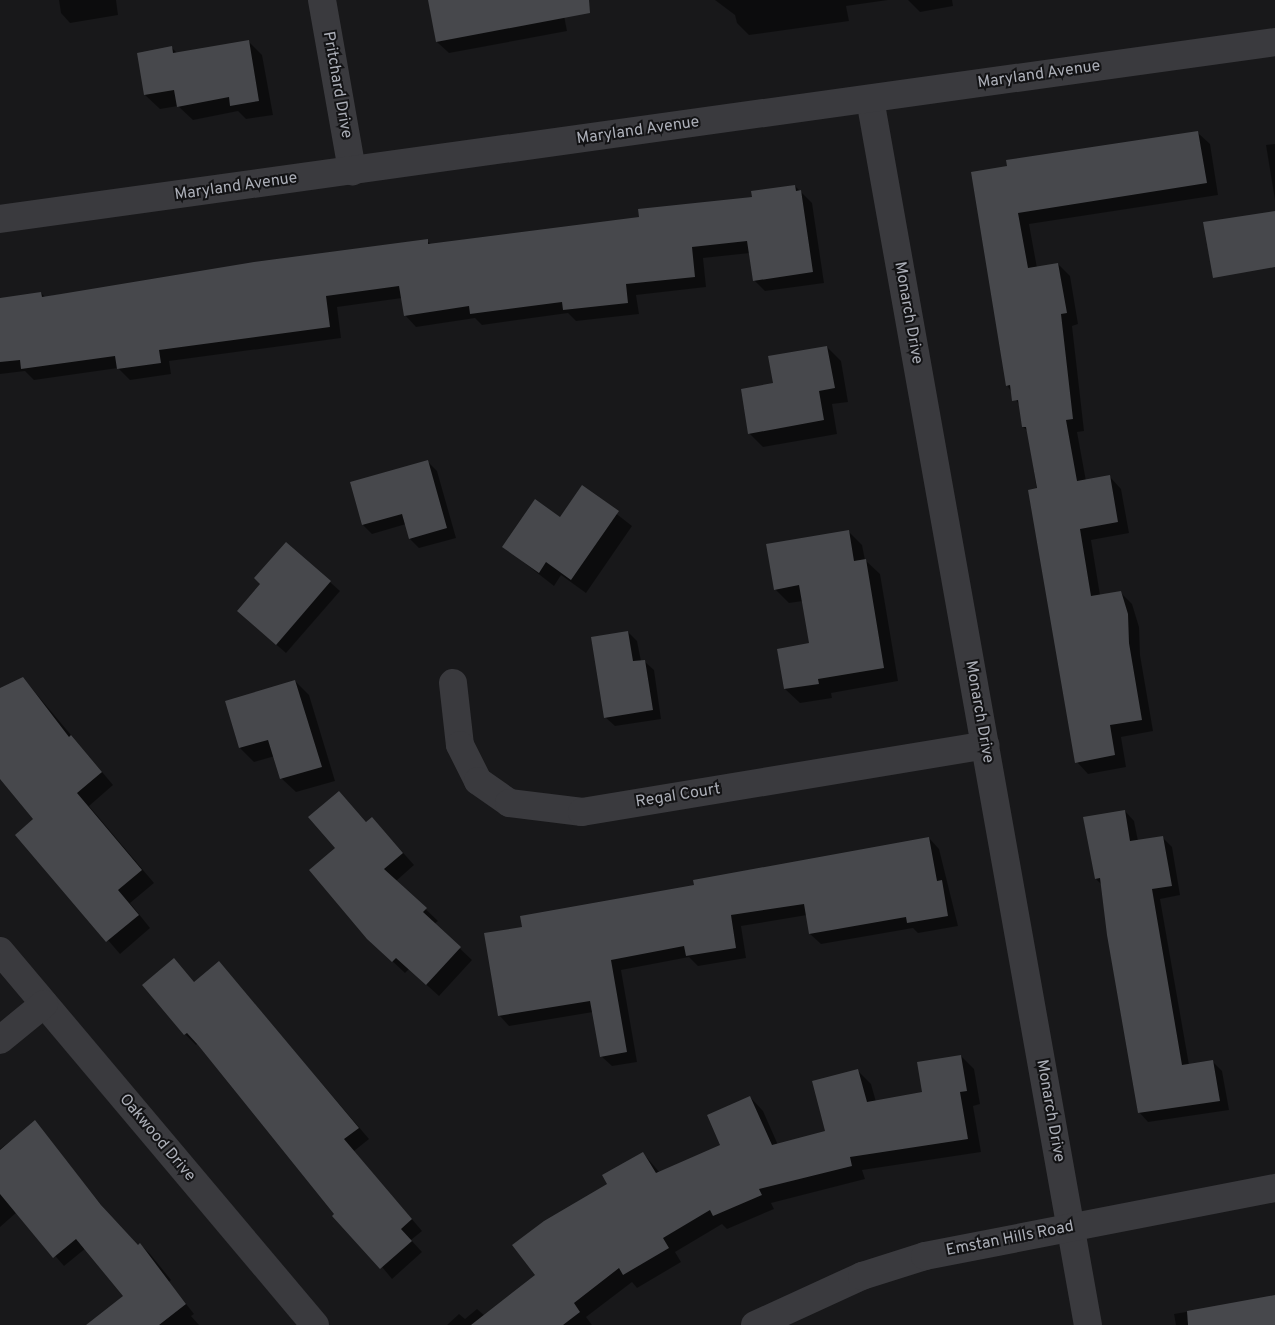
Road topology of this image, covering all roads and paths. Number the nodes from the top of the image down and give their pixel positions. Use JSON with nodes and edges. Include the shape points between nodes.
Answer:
{"nodes":[{"id":1,"x":322,"y":0,"type":"edge"},
{"id":2,"x":1275,"y":42,"type":"edge"},
{"id":3,"x":870,"y":98,"type":"junction"},
{"id":4,"x":352,"y":170,"type":"junction"},
{"id":5,"x":0,"y":219,"type":"edge"},
{"id":6,"x":453,"y":683,"type":"dead end"},
{"id":7,"x":985,"y":745,"type":"junction"},
{"id":8,"x":0,"y":952,"type":"edge"},
{"id":9,"x":44,"y":1004,"type":"junction"},
{"id":10,"x":0,"y":1040,"type":"edge"},
{"id":11,"x":1275,"y":1188,"type":"edge"},
{"id":12,"x":1071,"y":1227,"type":"junction"},
{"id":13,"x":314,"y":1325,"type":"edge"},
{"id":14,"x":755,"y":1325,"type":"edge"},
{"id":15,"x":1088,"y":1325,"type":"edge"}],
"edges":[{"from":1,"to":4,"type":"street","name":"Pritchard Drive"},
{"from":2,"to":3,"type":"street","name":"Maryland Avenue"},
{"from":3,"to":4,"type":"street","name":"Maryland Avenue"},
{"from":3,"to":7,"type":"street","name":"Monarch Drive"},
{"from":4,"to":5,"type":"street","name":"Maryland Avenue"},
{"from":6,"to":7,"type":"street","name":"Regal Court","via":[[460,745],[478,782],[509,803],[582,812]]},
{"from":7,"to":12,"type":"street","name":"Monarch Drive"},
{"from":8,"to":9,"type":"street","name":"Oakwood Drive"},
{"from":9,"to":10,"type":"street"},
{"from":9,"to":13,"type":"street","name":"Oakwood Drive"},
{"from":11,"to":12,"type":"street","name":"Emstan Hills Road"},
{"from":12,"to":14,"type":"street","name":"Emstan Hills Road","via":[[925,1256],[862,1276]]},
{"from":12,"to":15,"type":"street","name":"Monarch Drive"}]}
